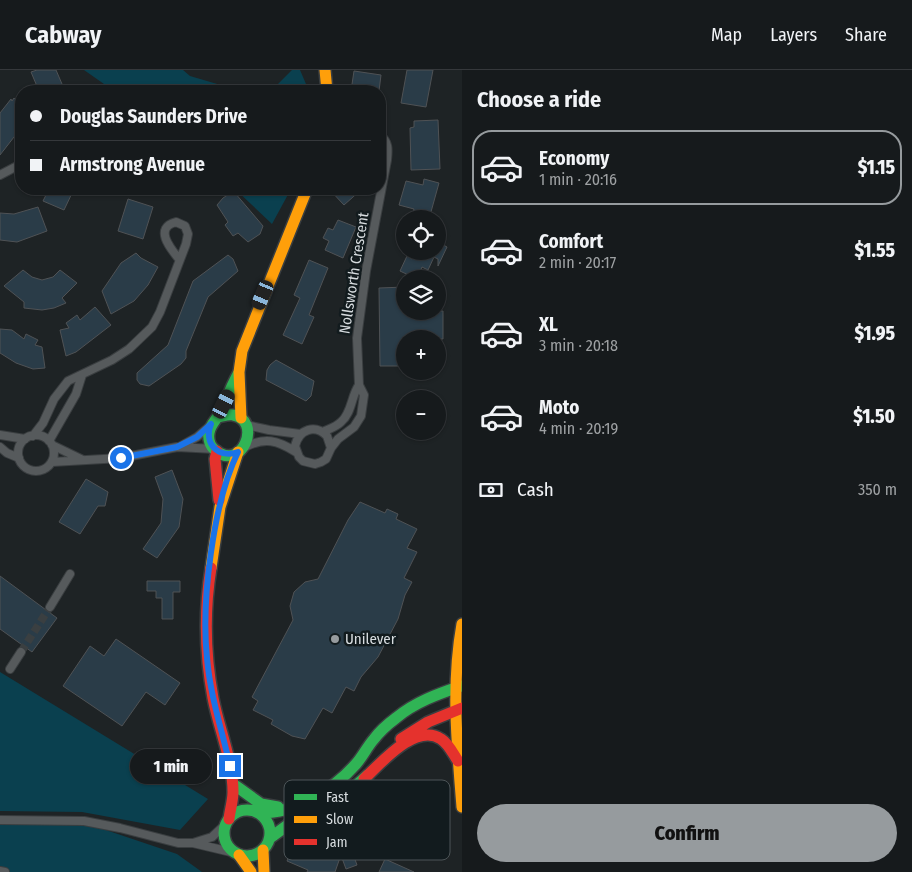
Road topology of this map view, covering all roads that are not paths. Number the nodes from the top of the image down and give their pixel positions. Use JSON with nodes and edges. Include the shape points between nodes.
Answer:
{"nodes":[{"id":1,"x":325,"y":70,"type":"edge"},
{"id":2,"x":326,"y":85,"type":"edge"},
{"id":3,"x":386,"y":141,"type":"edge"},
{"id":4,"x":15,"y":167,"type":"edge"},
{"id":5,"x":386,"y":170,"type":"edge"},
{"id":6,"x":0,"y":175,"type":"edge"},
{"id":7,"x":305,"y":195,"type":"edge"},
{"id":8,"x":379,"y":195,"type":"edge"},
{"id":9,"x":179,"y":259,"type":"dead end"},
{"id":10,"x":239,"y":372,"type":"junction"},
{"id":11,"x":82,"y":375,"type":"junction"},
{"id":12,"x":359,"y":386,"type":"junction"},
{"id":13,"x":215,"y":421,"type":"junction"},
{"id":14,"x":244,"y":422,"type":"junction"},
{"id":15,"x":323,"y":432,"type":"junction"},
{"id":16,"x":300,"y":434,"type":"junction"},
{"id":17,"x":0,"y":435,"type":"edge"},
{"id":18,"x":29,"y":437,"type":"junction"},
{"id":19,"x":50,"y":443,"type":"junction"},
{"id":20,"x":0,"y":447,"type":"edge"},
{"id":21,"x":177,"y":447,"type":"junction"},
{"id":22,"x":331,"y":448,"type":"junction"},
{"id":23,"x":216,"y":450,"type":"junction"},
{"id":24,"x":241,"y":450,"type":"junction"},
{"id":25,"x":296,"y":452,"type":"junction"},
{"id":26,"x":19,"y":458,"type":"junction"},
{"id":27,"x":85,"y":460,"type":"junction"},
{"id":28,"x":52,"y":462,"type":"junction"},
{"id":29,"x":220,"y":507,"type":"junction"},
{"id":30,"x":70,"y":574,"type":"dead end"},
{"id":31,"x":50,"y":607,"type":"tunnel mouth"},
{"id":32,"x":462,"y":624,"type":"edge"},
{"id":33,"x":21,"y":652,"type":"tunnel mouth"},
{"id":34,"x":10,"y":669,"type":"dead end"},
{"id":35,"x":458,"y":687,"type":"edge"},
{"id":36,"x":458,"y":709,"type":"edge"},
{"id":37,"x":459,"y":762,"type":"junction"},
{"id":38,"x":364,"y":779,"type":"joint"},
{"id":39,"x":340,"y":780,"type":"edge"},
{"id":40,"x":234,"y":782,"type":"junction"},
{"id":41,"x":284,"y":806,"type":"edge"},
{"id":42,"x":462,"y":807,"type":"edge"},
{"id":43,"x":284,"y":810,"type":"edge"},
{"id":44,"x":256,"y":811,"type":"junction"},
{"id":45,"x":0,"y":820,"type":"edge"},
{"id":46,"x":227,"y":821,"type":"junction"},
{"id":47,"x":284,"y":828,"type":"edge"},
{"id":48,"x":270,"y":838,"type":"junction"},
{"id":49,"x":194,"y":843,"type":"junction"},
{"id":50,"x":263,"y":850,"type":"junction"},
{"id":51,"x":237,"y":854,"type":"junction"},
{"id":52,"x":0,"y":871,"type":"edge"},
{"id":53,"x":4,"y":872,"type":"edge"},
{"id":54,"x":251,"y":872,"type":"edge"},
{"id":55,"x":264,"y":872,"type":"edge"}],
"edges":[{"from":1,"to":2,"type":"main road"},
{"from":3,"to":5,"type":"street","name":"Nollsworth Crescent"},
{"from":4,"to":6,"type":"street"},
{"from":7,"to":10,"type":"main road","via":[[249,331]]},
{"from":8,"to":12,"type":"street","name":"Nollsworth Crescent","via":[[357,338]]},
{"from":9,"to":11,"type":"street","via":[[164,304],[152,327],[129,349]]},
{"from":10,"to":13,"type":"main road"},
{"from":10,"to":14,"type":"main road"},
{"from":11,"to":18,"type":"street","via":[[75,376],[61,388],[46,418]]},
{"from":11,"to":19,"type":"street","via":[[76,394]]},
{"from":12,"to":15,"type":"street","via":[[344,420]]},
{"from":12,"to":22,"type":"street","name":"Nollsworth Crescent","via":[[364,395],[361,416]]},
{"from":13,"to":14,"type":"main road","via":[[230,414]]},
{"from":13,"to":21,"type":"street","via":[[197,437]]},
{"from":13,"to":23,"type":"main road","via":[[208,435]]},
{"from":14,"to":16,"type":"street","via":[[269,430]]},
{"from":14,"to":24,"type":"main road","via":[[249,436]]},
{"from":15,"to":16,"type":"street","via":[[311,429]]},
{"from":15,"to":22,"type":"street"},
{"from":16,"to":25,"type":"street"},
{"from":17,"to":18,"type":"street"},
{"from":18,"to":19,"type":"street","via":[[44,437]]},
{"from":18,"to":26,"type":"street","via":[[19,448]]},
{"from":19,"to":27,"type":"street"},
{"from":19,"to":28,"type":"street","via":[[54,456]]},
{"from":20,"to":26,"type":"street"},
{"from":21,"to":23,"type":"street"},
{"from":21,"to":27,"type":"street","via":[[121,458]]},
{"from":22,"to":25,"type":"street","via":[[326,459],[315,464],[303,461]]},
{"from":23,"to":24,"type":"main road","via":[[226,455]]},
{"from":23,"to":29,"type":"main road"},
{"from":24,"to":25,"type":"street","via":[[255,442],[274,442]]},
{"from":24,"to":29,"type":"main road"},
{"from":26,"to":28,"type":"street","via":[[28,469],[35,471]]},
{"from":27,"to":28,"type":"street"},
{"from":29,"to":40,"type":"main road","via":[[206,600],[207,658],[212,698]]},
{"from":30,"to":31,"type":"street"},
{"from":32,"to":35,"type":"main road","via":[[458,642]]},
{"from":33,"to":34,"type":"street"},
{"from":35,"to":36,"type":"main road"},
{"from":35,"to":39,"type":"main road","via":[[435,694],[403,713],[376,737]]},
{"from":36,"to":37,"type":"main road"},
{"from":36,"to":38,"type":"main road","via":[[402,738]]},
{"from":37,"to":38,"type":"main road","via":[[439,737],[418,735]]},
{"from":37,"to":42,"type":"main road"},
{"from":40,"to":41,"type":"main road","via":[[261,804]]},
{"from":40,"to":44,"type":"main road"},
{"from":40,"to":46,"type":"main road"},
{"from":43,"to":44,"type":"main road"},
{"from":44,"to":46,"type":"main road","via":[[240,811]]},
{"from":44,"to":48,"type":"main road","via":[[268,821]]},
{"from":45,"to":49,"type":"street","via":[[84,821],[178,843]]},
{"from":46,"to":49,"type":"street","via":[[212,837]]},
{"from":46,"to":51,"type":"main road","via":[[224,836]]},
{"from":47,"to":48,"type":"main road"},
{"from":48,"to":50,"type":"main road"},
{"from":49,"to":51,"type":"street"},
{"from":50,"to":51,"type":"main road","via":[[252,856]]},
{"from":50,"to":55,"type":"main road"},
{"from":51,"to":54,"type":"main road"},
{"from":52,"to":53,"type":"street"}]}
